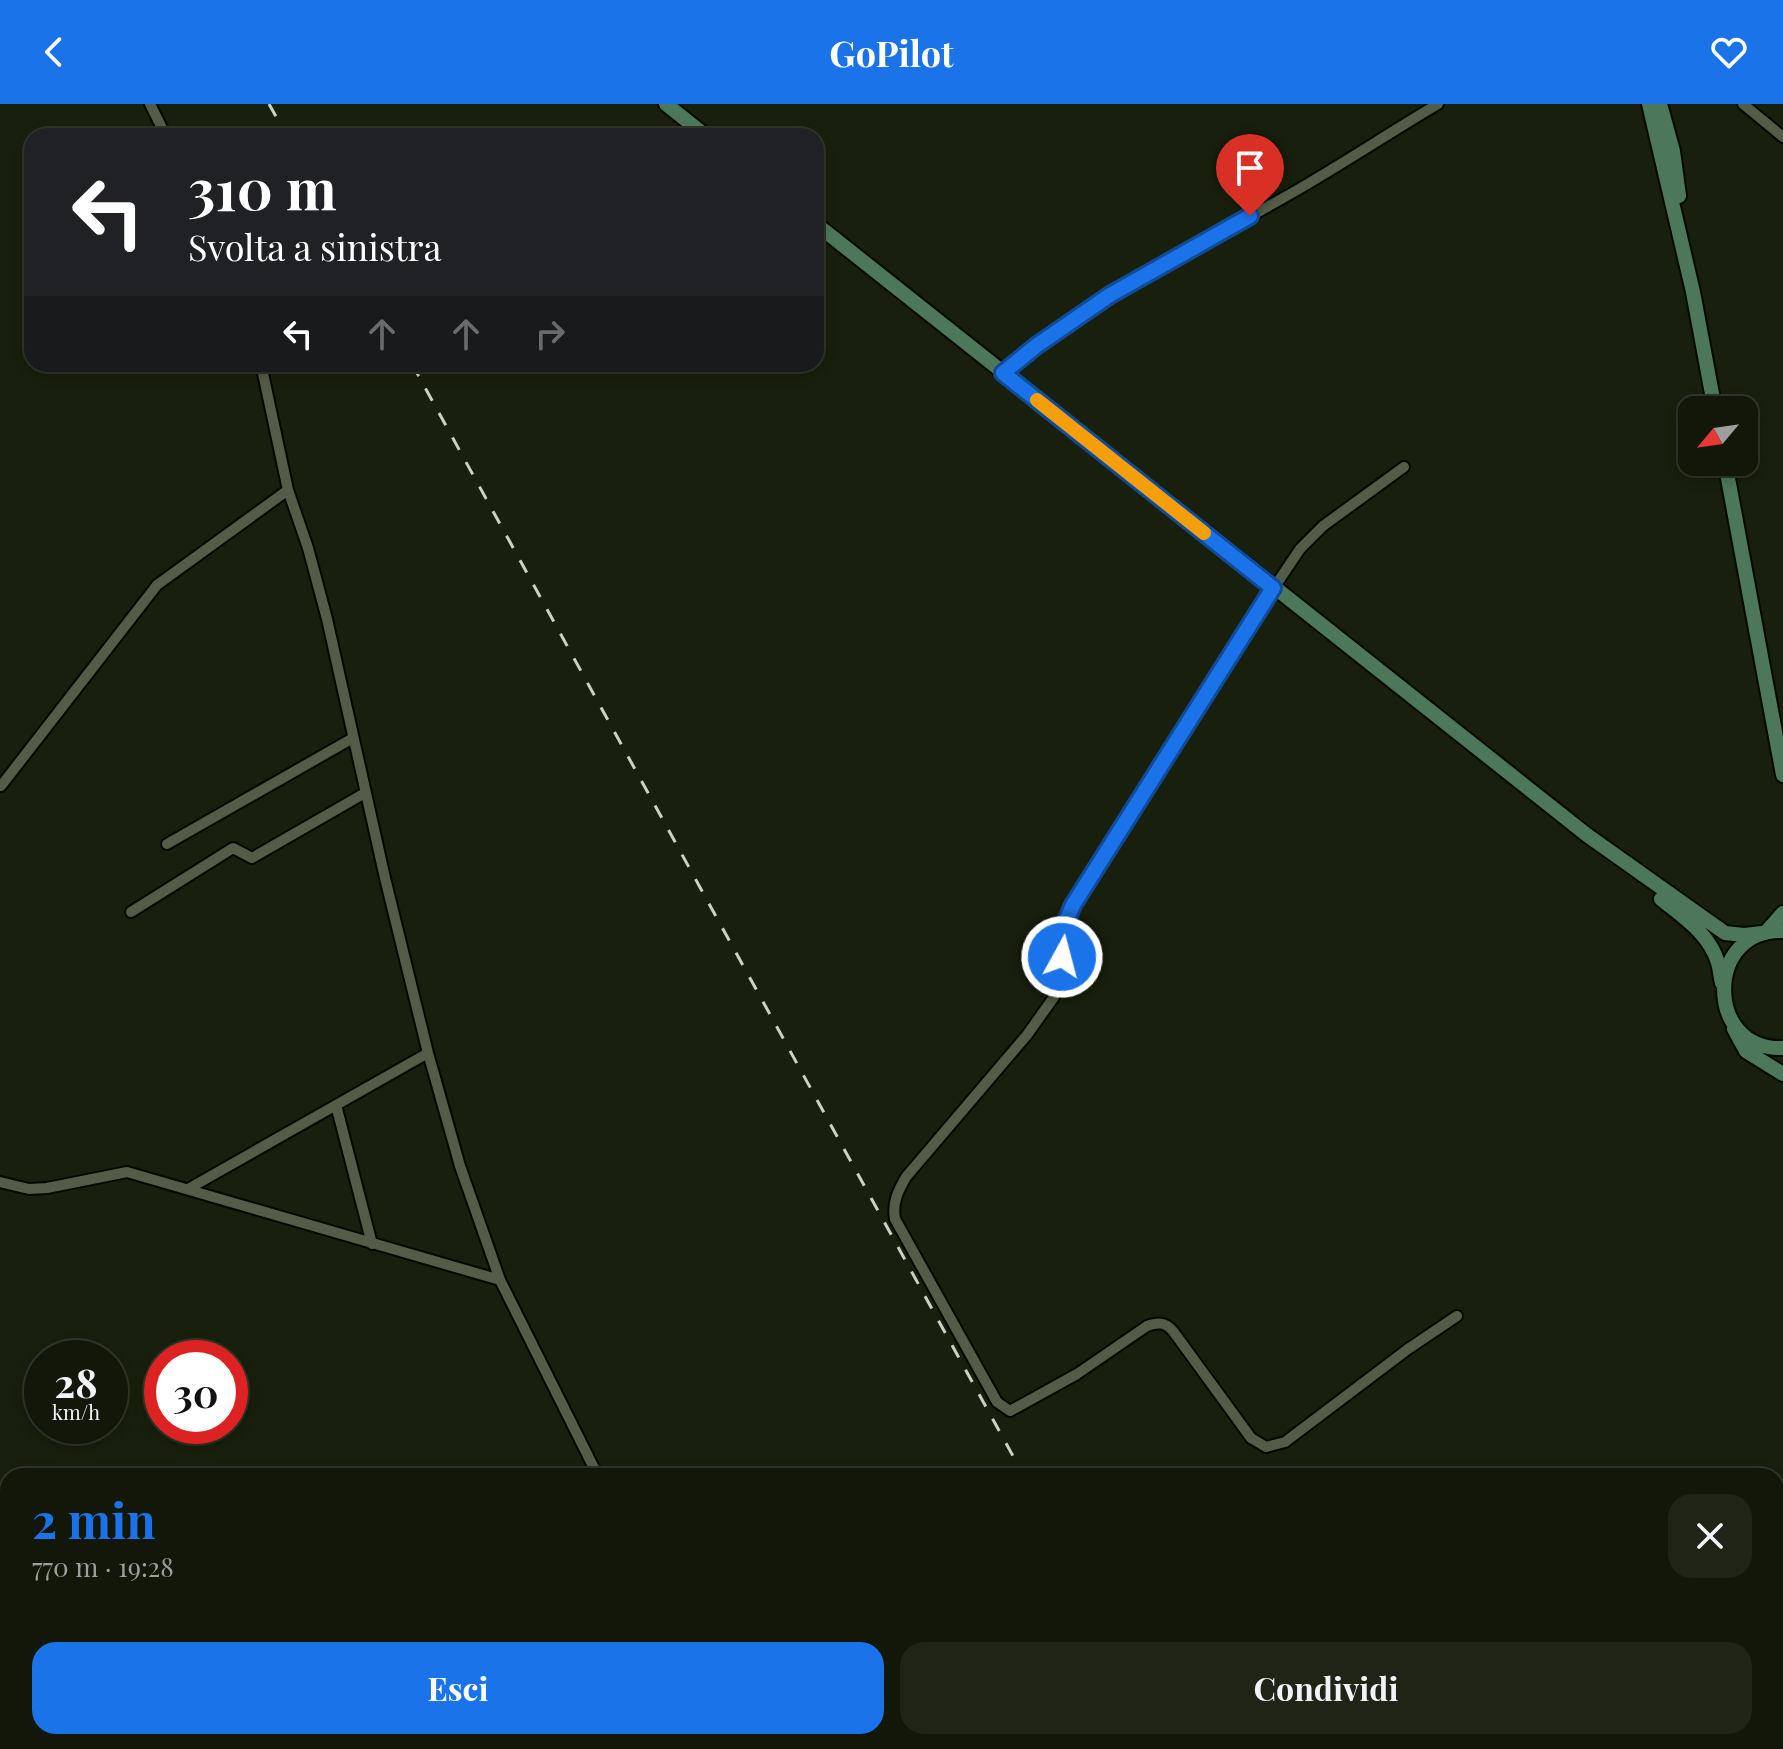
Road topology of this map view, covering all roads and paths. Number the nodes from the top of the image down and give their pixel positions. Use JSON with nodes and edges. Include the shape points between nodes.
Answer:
{"nodes":[{"id":1,"x":150,"y":104,"type":"edge"},
{"id":2,"x":666,"y":104,"type":"edge"},
{"id":3,"x":1438,"y":104,"type":"edge"},
{"id":4,"x":1669,"y":104,"type":"edge"},
{"id":5,"x":1743,"y":104,"type":"edge"},
{"id":6,"x":1652,"y":106,"type":"edge"},
{"id":7,"x":162,"y":128,"type":"edge"},
{"id":8,"x":696,"y":128,"type":"edge"},
{"id":9,"x":1783,"y":137,"type":"edge"},
{"id":10,"x":1673,"y":151,"type":"junction"},
{"id":11,"x":824,"y":230,"type":"edge"},
{"id":12,"x":1693,"y":292,"type":"junction"},
{"id":13,"x":263,"y":372,"type":"edge"},
{"id":14,"x":1003,"y":373,"type":"junction"},
{"id":15,"x":1712,"y":396,"type":"edge"},
{"id":16,"x":1404,"y":467,"type":"dead end"},
{"id":17,"x":1728,"y":476,"type":"edge"},
{"id":18,"x":288,"y":490,"type":"junction"},
{"id":19,"x":1273,"y":588,"type":"junction"},
{"id":20,"x":353,"y":738,"type":"junction"},
{"id":21,"x":1783,"y":775,"type":"edge"},
{"id":22,"x":1,"y":786,"type":"edge"},
{"id":23,"x":365,"y":793,"type":"junction"},
{"id":24,"x":167,"y":844,"type":"dead end"},
{"id":25,"x":1630,"y":868,"type":"junction"},
{"id":26,"x":131,"y":912,"type":"dead end"},
{"id":27,"x":1783,"y":913,"type":"edge"},
{"id":28,"x":1771,"y":931,"type":"edge"},
{"id":29,"x":1722,"y":986,"type":"junction"},
{"id":30,"x":1730,"y":1018,"type":"junction"},
{"id":31,"x":1783,"y":1048,"type":"edge"},
{"id":32,"x":428,"y":1053,"type":"junction"},
{"id":33,"x":1783,"y":1074,"type":"edge"},
{"id":34,"x":336,"y":1105,"type":"junction"},
{"id":35,"x":0,"y":1182,"type":"edge"},
{"id":36,"x":188,"y":1189,"type":"junction"},
{"id":37,"x":372,"y":1244,"type":"junction"},
{"id":38,"x":500,"y":1280,"type":"junction"},
{"id":39,"x":1457,"y":1316,"type":"dead end"},
{"id":40,"x":594,"y":1468,"type":"edge"}],
"edges":[{"from":1,"to":7,"type":"street"},
{"from":2,"to":8,"type":"main road"},
{"from":3,"to":14,"type":"street","via":[[1110,295]]},
{"from":4,"to":10,"type":"main road"},
{"from":5,"to":9,"type":"street"},
{"from":6,"to":10,"type":"main road"},
{"from":6,"to":12,"type":"main road"},
{"from":10,"to":12,"type":"main road"},
{"from":11,"to":14,"type":"main road"},
{"from":12,"to":15,"type":"main road"},
{"from":13,"to":18,"type":"street"},
{"from":14,"to":19,"type":"main road"},
{"from":16,"to":19,"type":"street","via":[[1313,535]]},
{"from":17,"to":21,"type":"main road"},
{"from":18,"to":20,"type":"street","via":[[308,548]]},
{"from":18,"to":22,"type":"street","via":[[157,585]]},
{"from":19,"to":25,"type":"main road"},
{"from":19,"to":39,"type":"street","via":[[1073,905],[1064,926],[1054,997],[906,1177],[894,1201],[895,1219],[997,1402],[1010,1411],[1147,1326],[1165,1323],[1251,1438],[1272,1447]]},
{"from":20,"to":23,"type":"street"},
{"from":20,"to":24,"type":"street"},
{"from":23,"to":26,"type":"street","via":[[252,858],[233,848]]},
{"from":23,"to":32,"type":"street"},
{"from":25,"to":28,"type":"main road","via":[[1725,933]]},
{"from":25,"to":29,"type":"main road","via":[[1702,933],[1718,963]]},
{"from":27,"to":28,"type":"main road"},
{"from":28,"to":29,"type":"main road","via":[[1746,942],[1726,969]]},
{"from":29,"to":30,"type":"main road"},
{"from":30,"to":31,"type":"main road","via":[[1755,1043]]},
{"from":30,"to":33,"type":"main road","via":[[1746,1051]]},
{"from":32,"to":34,"type":"street"},
{"from":32,"to":38,"type":"street"},
{"from":34,"to":36,"type":"street"},
{"from":34,"to":37,"type":"street"},
{"from":35,"to":36,"type":"street","via":[[47,1188],[121,1172]]},
{"from":36,"to":37,"type":"street"},
{"from":37,"to":38,"type":"street"},
{"from":38,"to":40,"type":"street"}]}
